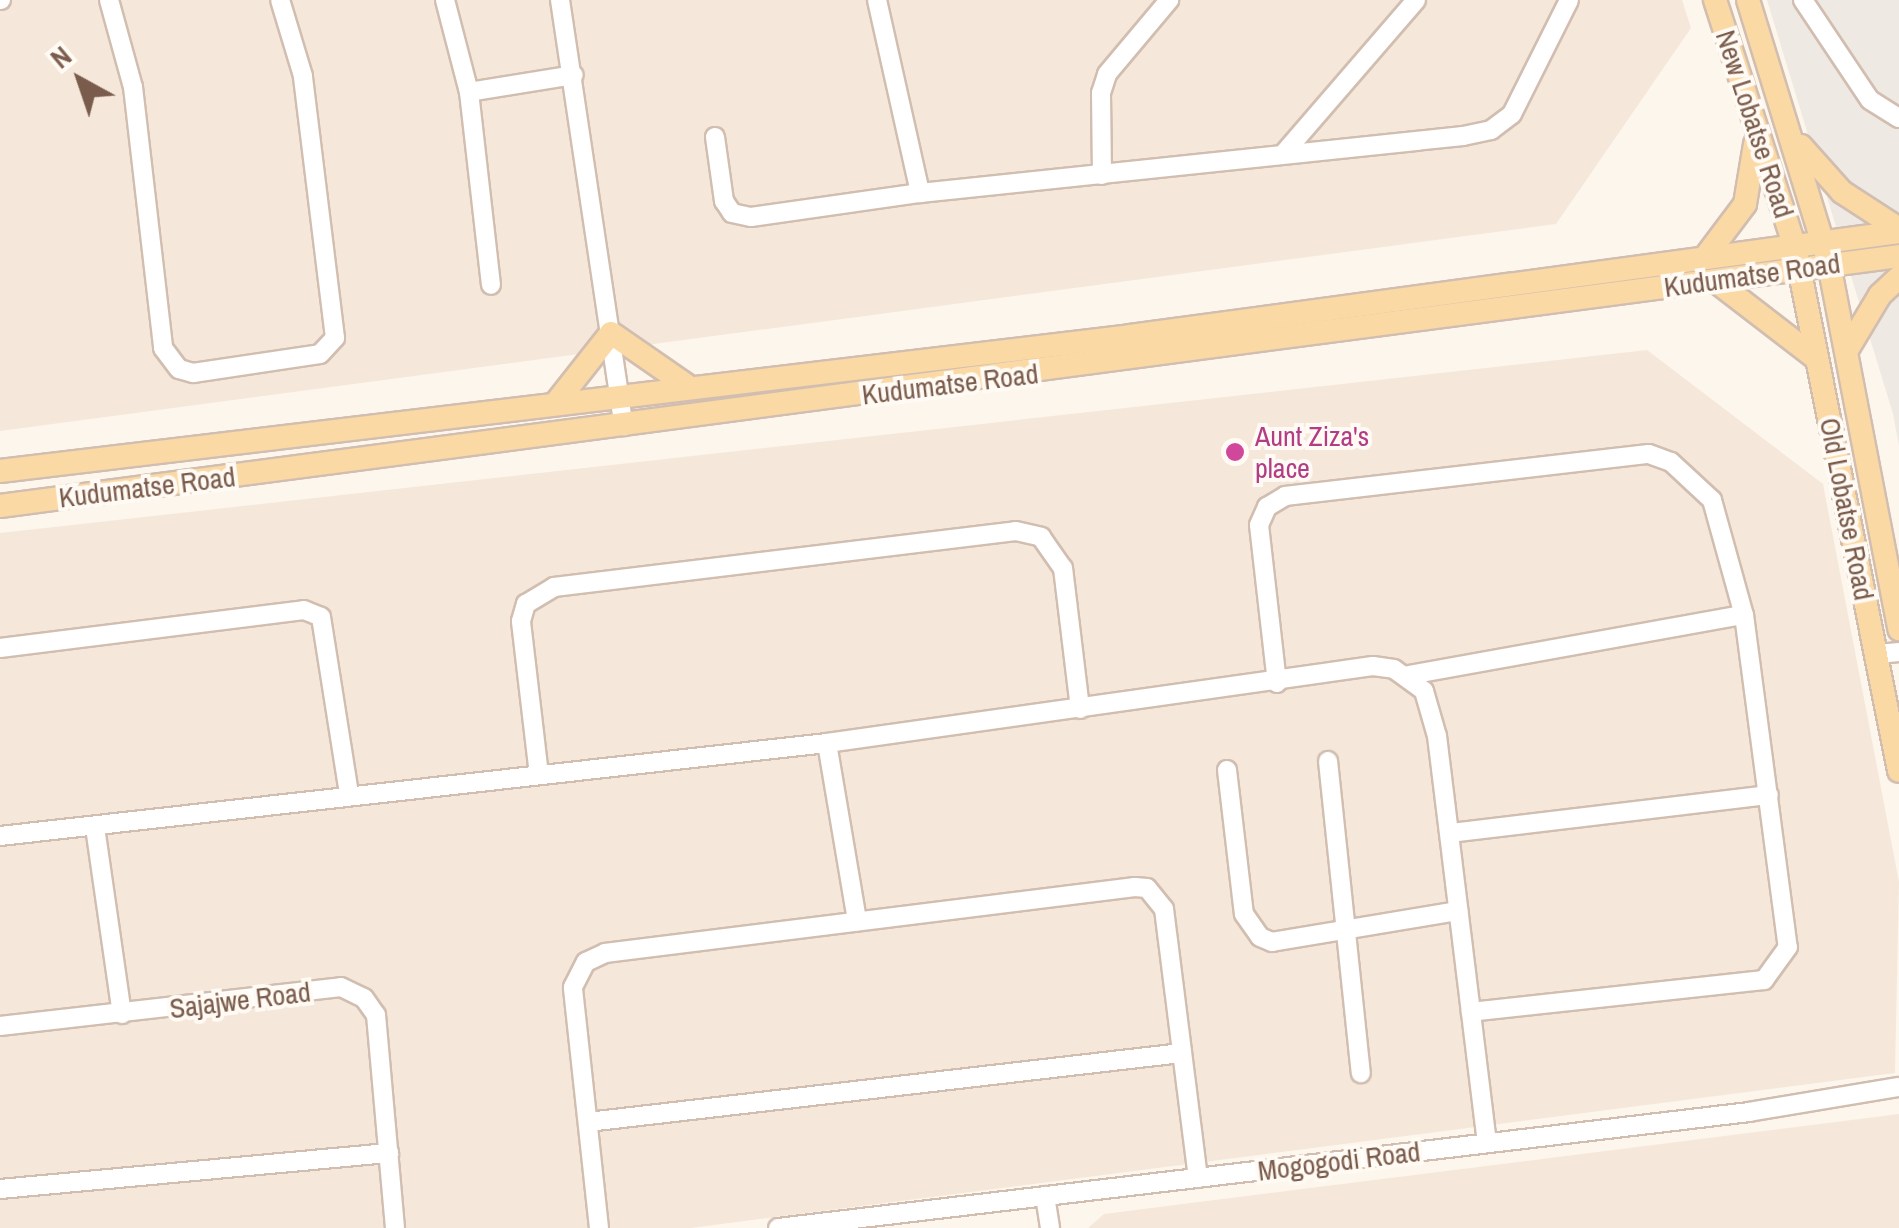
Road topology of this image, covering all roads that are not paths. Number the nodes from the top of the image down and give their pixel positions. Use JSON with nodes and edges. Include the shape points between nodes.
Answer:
{"nodes":[{"id":1,"x":109,"y":0,"type":"edge"},
{"id":2,"x":280,"y":0,"type":"edge"},
{"id":3,"x":445,"y":0,"type":"edge"},
{"id":4,"x":560,"y":0,"type":"edge"},
{"id":5,"x":877,"y":0,"type":"edge"},
{"id":6,"x":1169,"y":0,"type":"edge"},
{"id":7,"x":1416,"y":0,"type":"edge"},
{"id":8,"x":1569,"y":0,"type":"edge"},
{"id":9,"x":1715,"y":0,"type":"edge"},
{"id":10,"x":1748,"y":0,"type":"edge"},
{"id":11,"x":1803,"y":0,"type":"edge"},
{"id":12,"x":574,"y":76,"type":"junction"},
{"id":13,"x":469,"y":92,"type":"junction"},
{"id":14,"x":1899,"y":118,"type":"edge"},
{"id":15,"x":1755,"y":127,"type":"junction"},
{"id":16,"x":1792,"y":136,"type":"junction"},
{"id":17,"x":715,"y":138,"type":"dead end"},
{"id":18,"x":1284,"y":153,"type":"junction"},
{"id":19,"x":1102,"y":175,"type":"junction"},
{"id":20,"x":920,"y":193,"type":"junction"},
{"id":21,"x":1899,"y":231,"type":"edge"},
{"id":22,"x":1826,"y":253,"type":"junction"},
{"id":23,"x":1706,"y":256,"type":"junction"},
{"id":24,"x":1899,"y":256,"type":"edge"},
{"id":25,"x":1796,"y":258,"type":"junction"},
{"id":26,"x":1899,"y":277,"type":"edge"},
{"id":27,"x":1717,"y":282,"type":"junction"},
{"id":28,"x":491,"y":286,"type":"dead end"},
{"id":29,"x":612,"y":333,"type":"junction"},
{"id":30,"x":1847,"y":350,"type":"junction"},
{"id":31,"x":1817,"y":359,"type":"junction"},
{"id":32,"x":686,"y":386,"type":"junction"},
{"id":33,"x":622,"y":394,"type":"junction"},
{"id":34,"x":554,"y":404,"type":"junction"},
{"id":35,"x":624,"y":426,"type":"junction"},
{"id":36,"x":0,"y":471,"type":"edge"},
{"id":37,"x":0,"y":506,"type":"edge"},
{"id":38,"x":1744,"y":615,"type":"junction"},
{"id":39,"x":1898,"y":615,"type":"edge"},
{"id":40,"x":0,"y":648,"type":"edge"},
{"id":41,"x":1888,"y":653,"type":"edge"},
{"id":42,"x":1409,"y":675,"type":"junction"},
{"id":43,"x":1277,"y":683,"type":"junction"},
{"id":44,"x":1080,"y":709,"type":"junction"},
{"id":45,"x":826,"y":743,"type":"junction"},
{"id":46,"x":1328,"y":761,"type":"dead end"},
{"id":47,"x":1227,"y":770,"type":"dead end"},
{"id":48,"x":1899,"y":770,"type":"edge"},
{"id":49,"x":539,"y":775,"type":"junction"},
{"id":50,"x":349,"y":794,"type":"junction"},
{"id":51,"x":1769,"y":795,"type":"junction"},
{"id":52,"x":95,"y":827,"type":"junction"},
{"id":53,"x":1450,"y":833,"type":"junction"},
{"id":54,"x":0,"y":836,"type":"edge"},
{"id":55,"x":1458,"y":911,"type":"junction"},
{"id":56,"x":858,"y":921,"type":"junction"},
{"id":57,"x":1346,"y":930,"type":"junction"},
{"id":58,"x":1471,"y":1012,"type":"junction"},
{"id":59,"x":122,"y":1014,"type":"junction"},
{"id":60,"x":0,"y":1026,"type":"edge"},
{"id":61,"x":1182,"y":1053,"type":"junction"},
{"id":62,"x":1361,"y":1073,"type":"dead end"},
{"id":63,"x":1899,"y":1088,"type":"edge"},
{"id":64,"x":588,"y":1122,"type":"junction"},
{"id":65,"x":1487,"y":1144,"type":"junction"},
{"id":66,"x":389,"y":1153,"type":"junction"},
{"id":67,"x":1198,"y":1178,"type":"junction"},
{"id":68,"x":0,"y":1189,"type":"edge"},
{"id":69,"x":1046,"y":1196,"type":"junction"},
{"id":70,"x":396,"y":1228,"type":"edge"},
{"id":71,"x":599,"y":1228,"type":"edge"},
{"id":72,"x":778,"y":1228,"type":"edge"},
{"id":73,"x":1050,"y":1228,"type":"edge"}],
"edges":[{"from":1,"to":2,"type":"street","via":[[133,87],[163,348],[179,369],[193,374],[320,354],[334,338],[302,76]]},
{"from":3,"to":13,"type":"street"},
{"from":4,"to":12,"type":"street"},
{"from":5,"to":20,"type":"street"},
{"from":6,"to":19,"type":"street","via":[[1107,74],[1101,93]]},
{"from":7,"to":18,"type":"street"},
{"from":8,"to":18,"type":"street","via":[[1512,114],[1492,130]]},
{"from":9,"to":15,"type":"main road","name":"New Lobatse Road"},
{"from":10,"to":16,"type":"main road"},
{"from":11,"to":14,"type":"street","via":[[1870,100]]},
{"from":12,"to":13,"type":"street"},
{"from":12,"to":29,"type":"street"},
{"from":13,"to":28,"type":"street"},
{"from":15,"to":23,"type":"main road","via":[[1745,204]]},
{"from":15,"to":25,"type":"main road","name":"New Lobatse Road"},
{"from":16,"to":21,"type":"main road","via":[[1842,192]]},
{"from":16,"to":22,"type":"main road"},
{"from":17,"to":20,"type":"street","via":[[724,201],[732,213],[750,218]]},
{"from":18,"to":19,"type":"street"},
{"from":19,"to":20,"type":"street"},
{"from":21,"to":22,"type":"main road","name":"Kudumatse Road"},
{"from":22,"to":24,"type":"main road","name":"Kudumatse Road"},
{"from":22,"to":25,"type":"main road","name":"Kudumatse Road"},
{"from":22,"to":30,"type":"main road"},
{"from":23,"to":25,"type":"main road","name":"Kudumatse Road"},
{"from":23,"to":32,"type":"main road","name":"Kudumatse Road","via":[[1130,336]]},
{"from":25,"to":27,"type":"main road","name":"Kudumatse Road"},
{"from":25,"to":31,"type":"main road","name":"Old Lobatse Road"},
{"from":26,"to":30,"type":"main road"},
{"from":27,"to":31,"type":"main road"},
{"from":27,"to":35,"type":"main road","name":"Kudumatse Road"},
{"from":29,"to":32,"type":"main road"},
{"from":29,"to":33,"type":"street"},
{"from":29,"to":34,"type":"main road"},
{"from":30,"to":39,"type":"main road"},
{"from":31,"to":41,"type":"main road","name":"Old Lobatse Road"},
{"from":32,"to":33,"type":"main road","name":"Kudumatse Road"},
{"from":33,"to":34,"type":"main road","name":"Kudumatse Road"},
{"from":33,"to":35,"type":"street"},
{"from":34,"to":36,"type":"main road","name":"Kudumatse Road"},
{"from":35,"to":37,"type":"main road","name":"Kudumatse Road"},
{"from":38,"to":42,"type":"street"},
{"from":38,"to":43,"type":"street","via":[[1712,500],[1671,462],[1649,454],[1285,496],[1267,507],[1259,525]]},
{"from":38,"to":51,"type":"street"},
{"from":40,"to":50,"type":"street","via":[[304,610],[321,617]]},
{"from":41,"to":48,"type":"main road","name":"Old Lobatse Road"},
{"from":42,"to":43,"type":"street","via":[[1373,666]]},
{"from":42,"to":53,"type":"street","via":[[1424,691],[1434,722]]},
{"from":43,"to":44,"type":"street"},
{"from":44,"to":45,"type":"street"},
{"from":44,"to":49,"type":"street","via":[[1062,568],[1041,537],[1016,531],[573,584],[537,592],[521,621]]},
{"from":45,"to":49,"type":"street"},
{"from":45,"to":56,"type":"street"},
{"from":46,"to":57,"type":"street"},
{"from":47,"to":57,"type":"street","via":[[1251,926],[1272,942]]},
{"from":49,"to":50,"type":"street"},
{"from":50,"to":52,"type":"street"},
{"from":51,"to":53,"type":"street"},
{"from":51,"to":58,"type":"street","via":[[1788,948],[1764,980]]},
{"from":52,"to":54,"type":"street"},
{"from":52,"to":59,"type":"street"},
{"from":53,"to":55,"type":"street"},
{"from":55,"to":57,"type":"street"},
{"from":55,"to":58,"type":"street"},
{"from":56,"to":61,"type":"street","via":[[1147,888],[1164,910]]},
{"from":56,"to":64,"type":"street","via":[[605,953],[586,962],[574,986]]},
{"from":57,"to":62,"type":"street"},
{"from":58,"to":65,"type":"street"},
{"from":59,"to":60,"type":"street","name":"Sajajwe Road"},
{"from":59,"to":66,"type":"street","name":"Sajajwe Road","via":[[341,987],[364,998],[376,1015]]},
{"from":61,"to":64,"type":"street"},
{"from":61,"to":67,"type":"street"},
{"from":63,"to":65,"type":"street","name":"Mogogodi Road"},
{"from":64,"to":71,"type":"street"},
{"from":65,"to":67,"type":"street","name":"Mogogodi Road"},
{"from":66,"to":68,"type":"street"},
{"from":66,"to":70,"type":"street","name":"Sajajwe Road"},
{"from":67,"to":69,"type":"street","name":"Mogogodi Road"},
{"from":69,"to":72,"type":"street","name":"Mogogodi Road"},
{"from":69,"to":73,"type":"street"}]}
